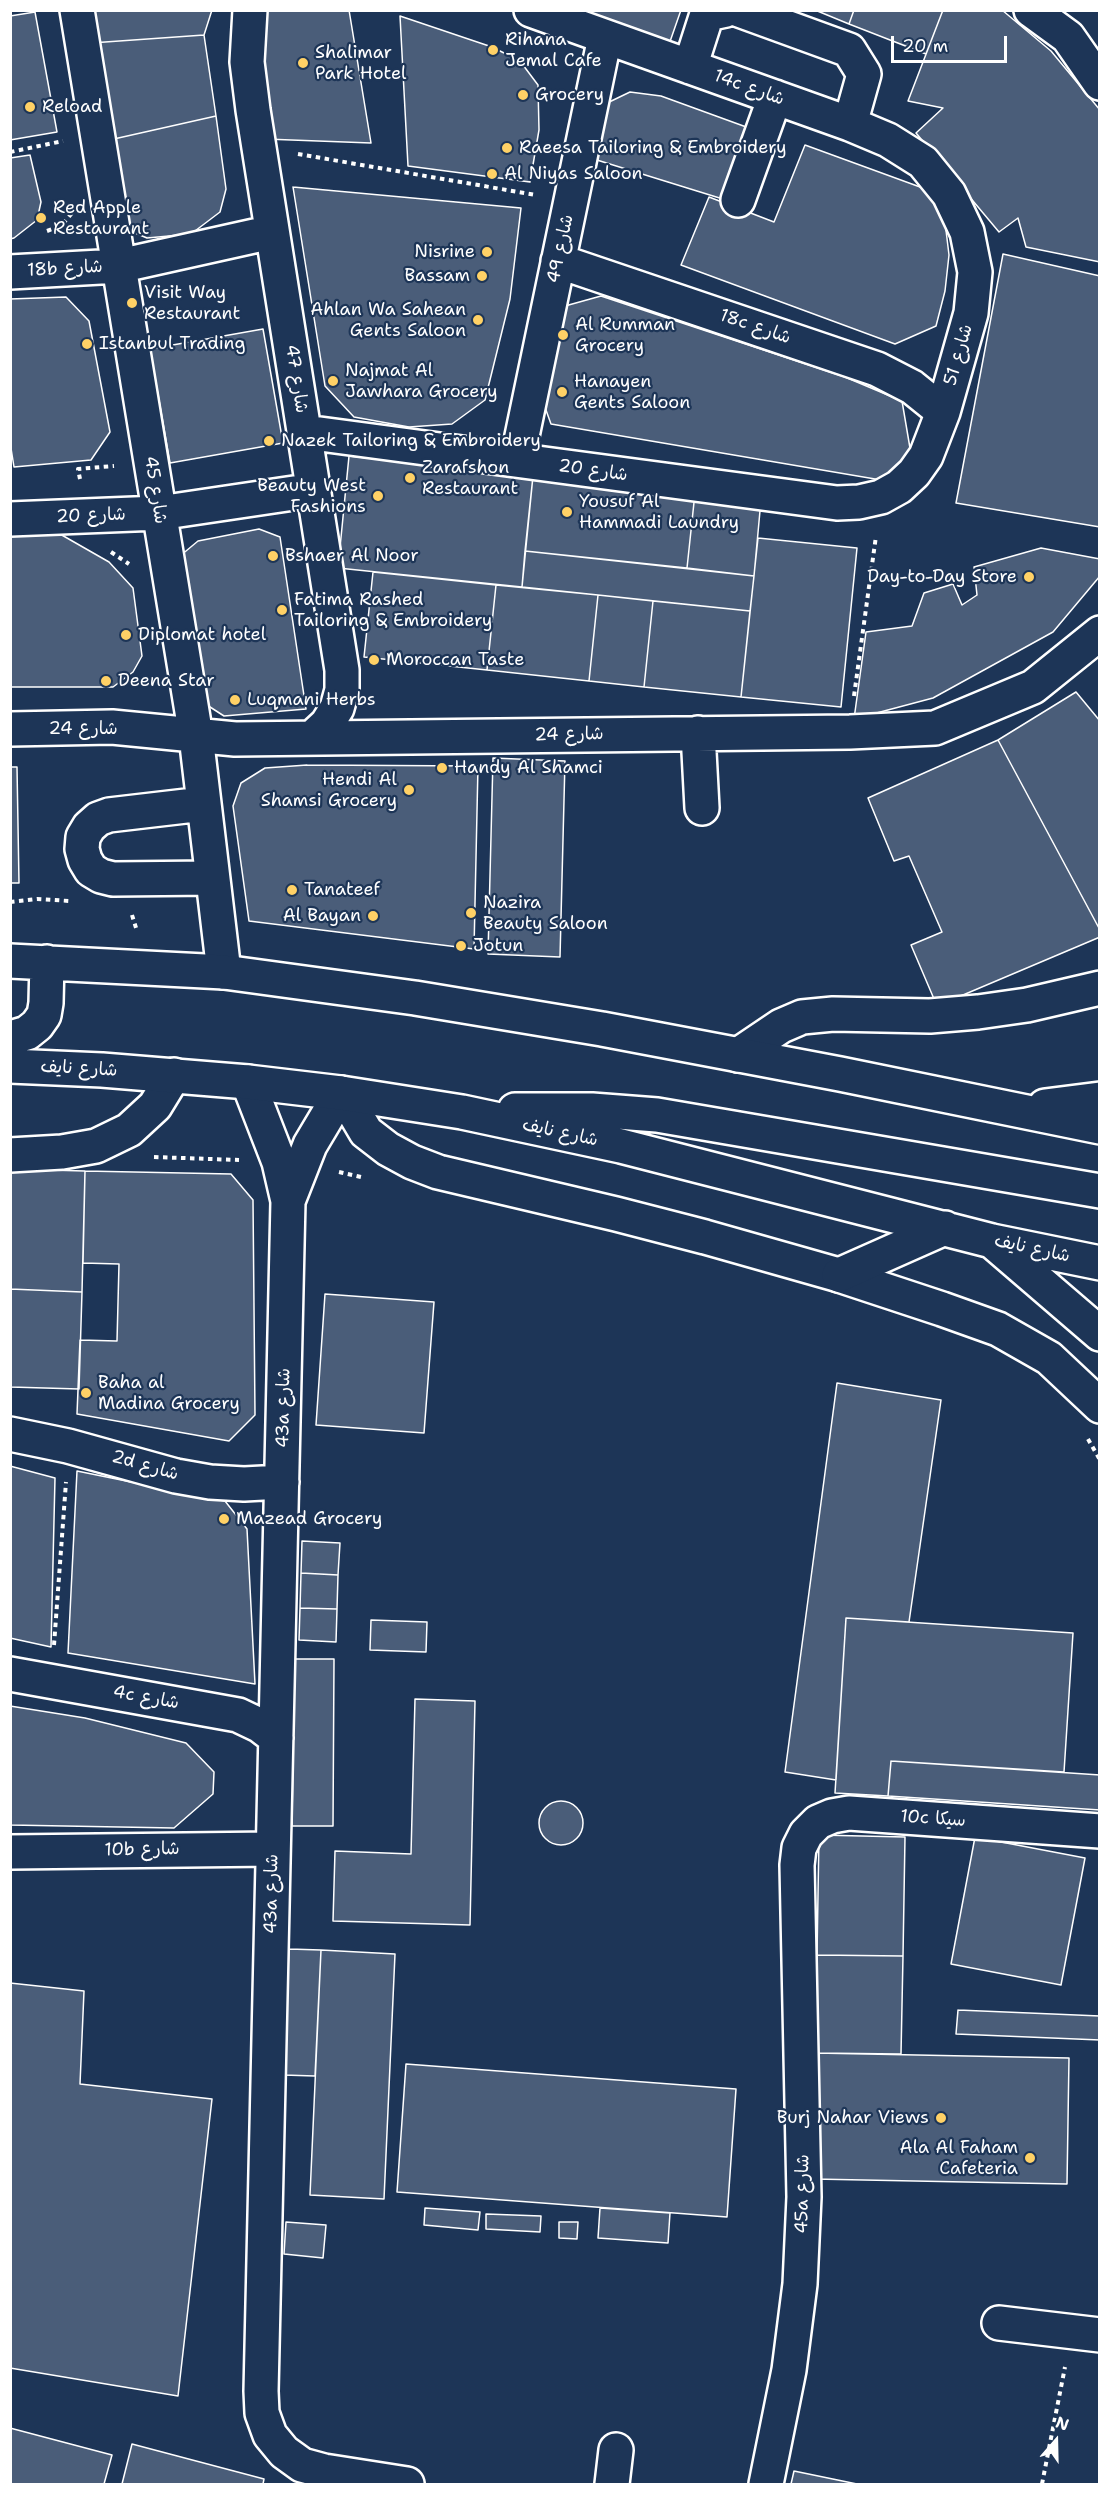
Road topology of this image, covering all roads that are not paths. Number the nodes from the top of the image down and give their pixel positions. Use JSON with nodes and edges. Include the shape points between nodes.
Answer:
{"nodes":[{"id":1,"x":77,"y":10,"type":"edge"},
{"id":2,"x":249,"y":10,"type":"edge"},
{"id":3,"x":531,"y":10,"type":"edge"},
{"id":4,"x":726,"y":10,"type":"edge"},
{"id":5,"x":739,"y":10,"type":"edge"},
{"id":6,"x":1031,"y":10,"type":"edge"},
{"id":7,"x":605,"y":37,"type":"junction"},
{"id":8,"x":690,"y":67,"type":"junction"},
{"id":9,"x":1100,"y":83,"type":"edge"},
{"id":10,"x":775,"y":97,"type":"junction"},
{"id":11,"x":850,"y":124,"type":"junction"},
{"id":12,"x":950,"y":194,"type":"joint"},
{"id":13,"x":738,"y":200,"type":"dead end"},
{"id":14,"x":272,"y":232,"type":"junction"},
{"id":15,"x":558,"y":261,"type":"junction"},
{"id":16,"x":119,"y":266,"type":"junction"},
{"id":17,"x":10,"y":272,"type":"edge"},
{"id":18,"x":943,"y":412,"type":"junction"},
{"id":19,"x":305,"y":432,"type":"junction"},
{"id":20,"x":517,"y":460,"type":"junction"},
{"id":21,"x":314,"y":490,"type":"junction"},
{"id":22,"x":881,"y":497,"type":"joint"},
{"id":23,"x":159,"y":513,"type":"junction"},
{"id":24,"x":10,"y":519,"type":"edge"},
{"id":25,"x":1100,"y":633,"type":"edge"},
{"id":26,"x":10,"y":729,"type":"edge"},
{"id":27,"x":698,"y":733,"type":"junction"},
{"id":28,"x":196,"y":736,"type":"junction"},
{"id":29,"x":313,"y":737,"type":"junction"},
{"id":30,"x":203,"y":804,"type":"junction"},
{"id":31,"x":702,"y":808,"type":"dead end"},
{"id":32,"x":212,"y":879,"type":"junction"},
{"id":33,"x":10,"y":961,"type":"edge"},
{"id":34,"x":47,"y":962,"type":"junction"},
{"id":35,"x":224,"y":972,"type":"junction"},
{"id":36,"x":1100,"y":988,"type":"edge"},
{"id":37,"x":10,"y":1038,"type":"edge"},
{"id":38,"x":738,"y":1055,"type":"junction"},
{"id":39,"x":10,"y":1066,"type":"edge"},
{"id":40,"x":174,"y":1075,"type":"junction"},
{"id":41,"x":248,"y":1082,"type":"junction"},
{"id":42,"x":345,"y":1094,"type":"junction"},
{"id":43,"x":1100,"y":1100,"type":"edge"},
{"id":44,"x":1011,"y":1109,"type":"junction"},
{"id":45,"x":462,"y":1112,"type":"junction"},
{"id":46,"x":1100,"y":1126,"type":"edge"},
{"id":47,"x":10,"y":1155,"type":"edge"},
{"id":48,"x":1100,"y":1191,"type":"edge"},
{"id":49,"x":288,"y":1201,"type":"junction"},
{"id":50,"x":945,"y":1228,"type":"junction"},
{"id":51,"x":992,"y":1241,"type":"junction"},
{"id":52,"x":1100,"y":1263,"type":"edge"},
{"id":53,"x":839,"y":1275,"type":"junction"},
{"id":54,"x":1100,"y":1334,"type":"edge"},
{"id":55,"x":1100,"y":1406,"type":"edge"},
{"id":56,"x":10,"y":1434,"type":"edge"},
{"id":57,"x":282,"y":1482,"type":"junction"},
{"id":58,"x":10,"y":1674,"type":"edge"},
{"id":59,"x":276,"y":1738,"type":"junction"},
{"id":60,"x":1100,"y":1832,"type":"edge"},
{"id":61,"x":273,"y":1849,"type":"junction"},
{"id":62,"x":10,"y":1852,"type":"edge"},
{"id":63,"x":797,"y":1865,"type":"joint"},
{"id":64,"x":999,"y":2323,"type":"dead end"},
{"id":65,"x":1085,"y":2334,"type":"edge"},
{"id":66,"x":616,"y":2450,"type":"dead end"},
{"id":67,"x":407,"y":2484,"type":"edge"},
{"id":68,"x":612,"y":2484,"type":"edge"},
{"id":69,"x":766,"y":2484,"type":"edge"}],
"edges":[{"from":1,"to":16,"type":"street","name":"شارع 45"},
{"from":2,"to":14,"type":"street","name":"شارع 47","via":[[248,62]]},
{"from":3,"to":7,"type":"street","name":"14c شارع"},
{"from":4,"to":8,"type":"street","via":[[707,14]]},
{"from":5,"to":11,"type":"street","via":[[849,50],[864,74]]},
{"from":6,"to":9,"type":"street","via":[[1068,38]]},
{"from":7,"to":8,"type":"street","name":"14c شارع"},
{"from":7,"to":15,"type":"street","name":"شارع 49"},
{"from":8,"to":10,"type":"street","name":"14c شارع"},
{"from":10,"to":11,"type":"street","name":"14c شارع"},
{"from":10,"to":13,"type":"street"},
{"from":11,"to":12,"type":"street","name":"14c شارع","via":[[888,140],[922,162]]},
{"from":12,"to":18,"type":"street","name":"شارع 51","via":[[967,232],[975,272],[971,313]]},
{"from":14,"to":16,"type":"street","name":"18b شارع"},
{"from":14,"to":19,"type":"street","name":"شارع 47"},
{"from":15,"to":18,"type":"street","name":"18c شارع","via":[[877,369],[912,387]]},
{"from":15,"to":20,"type":"street","name":"شارع 49"},
{"from":16,"to":17,"type":"street","name":"18b شارع"},
{"from":16,"to":23,"type":"street","name":"شارع 45"},
{"from":18,"to":22,"type":"street","name":"شارع 51","via":[[926,456],[914,473]]},
{"from":19,"to":20,"type":"street","name":"شارع 20"},
{"from":19,"to":21,"type":"street","name":"شارع 47"},
{"from":20,"to":22,"type":"street","name":"شارع 20","via":[[815,501],[859,502]]},
{"from":21,"to":23,"type":"street","name":"شارع 20"},
{"from":21,"to":29,"type":"street","name":"شارع 47","via":[[342,690],[337,708]]},
{"from":23,"to":24,"type":"street","name":"شارع 20"},
{"from":23,"to":28,"type":"street","name":"شارع 45"},
{"from":25,"to":27,"type":"street","name":"شارع 24","via":[[1033,687],[935,728]]},
{"from":26,"to":28,"type":"street","name":"شارع 24","via":[[112,727]]},
{"from":27,"to":29,"type":"street","name":"شارع 24"},
{"from":27,"to":31,"type":"street"},
{"from":28,"to":29,"type":"street","name":"شارع 24"},
{"from":28,"to":30,"type":"street","name":"شارع 45"},
{"from":30,"to":32,"type":"street","name":"شارع 45"},
{"from":30,"to":32,"type":"street","via":[[98,819],[83,837],[82,849],[91,870],[113,879]]},
{"from":32,"to":35,"type":"street","name":"شارع 45"},
{"from":33,"to":34,"type":"street"},
{"from":34,"to":35,"type":"street"},
{"from":34,"to":37,"type":"street","via":[[44,1015],[27,1033]]},
{"from":35,"to":38,"type":"street","via":[[415,998]]},
{"from":36,"to":38,"type":"street","via":[[978,1012],[802,1017]]},
{"from":38,"to":44,"type":"street"},
{"from":39,"to":40,"type":"street","name":"شارع نايف"},
{"from":40,"to":41,"type":"street","name":"شارع نايف"},
{"from":40,"to":47,"type":"street","via":[[155,1106],[129,1130],[96,1146]]},
{"from":41,"to":42,"type":"street","name":"شارع نايف"},
{"from":41,"to":49,"type":"street","name":"43a شارع","via":[[279,1162]]},
{"from":42,"to":45,"type":"street","name":"شارع نايف"},
{"from":42,"to":49,"type":"street","name":"43a شارع","via":[[310,1144]]},
{"from":42,"to":53,"type":"street","via":[[366,1132],[388,1149],[438,1172],[650,1222]]},
{"from":43,"to":44,"type":"street"},
{"from":44,"to":46,"type":"street"},
{"from":45,"to":48,"type":"street","via":[[592,1110],[657,1115]]},
{"from":45,"to":50,"type":"street","name":"شارع نايف","via":[[621,1146]]},
{"from":49,"to":57,"type":"street","name":"43a شارع"},
{"from":50,"to":51,"type":"street","name":"شارع نايف"},
{"from":50,"to":53,"type":"street"},
{"from":51,"to":52,"type":"street","name":"شارع نايف"},
{"from":51,"to":54,"type":"street"},
{"from":53,"to":55,"type":"street","via":[[998,1329],[1049,1358]]},
{"from":56,"to":57,"type":"street","name":"2d شارع","via":[[176,1476],[244,1484]]},
{"from":57,"to":59,"type":"street","name":"43a شارع"},
{"from":58,"to":59,"type":"street","name":"4c شارع","via":[[238,1715]]},
{"from":59,"to":61,"type":"street","name":"43a شارع"},
{"from":60,"to":63,"type":"street","name":"10c سيكا","via":[[849,1813],[818,1822],[806,1834]]},
{"from":61,"to":62,"type":"street","name":"10b شارع"},
{"from":61,"to":67,"type":"street","name":"43a شارع","via":[[262,2413],[270,2435],[302,2465]]},
{"from":63,"to":69,"type":"street","name":"45a شارع","via":[[804,2197],[800,2284],[789,2370]]},
{"from":64,"to":65,"type":"street"},
{"from":66,"to":68,"type":"street"}]}
